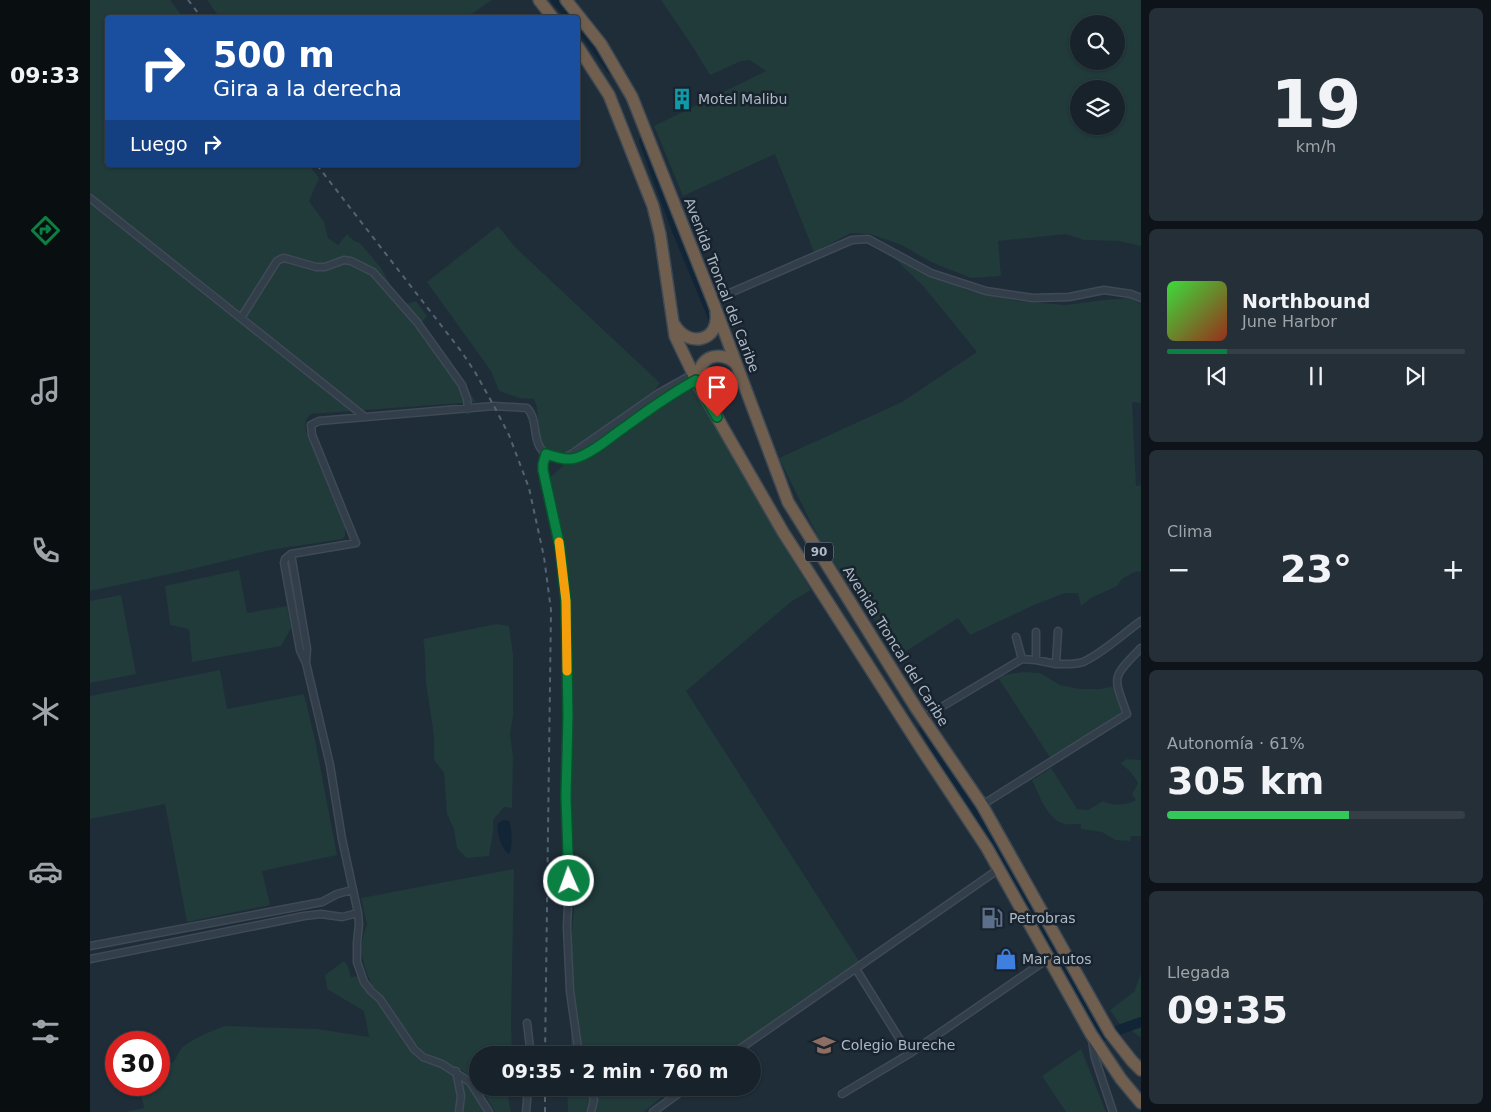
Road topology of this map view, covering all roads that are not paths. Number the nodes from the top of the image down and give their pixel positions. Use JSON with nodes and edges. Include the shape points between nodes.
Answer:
{"nodes":[{"id":1,"x":539,"y":0,"type":"edge"},
{"id":2,"x":566,"y":0,"type":"edge"},
{"id":3,"x":551,"y":15,"type":"edge"},
{"id":4,"x":578,"y":15,"type":"edge"},
{"id":5,"x":580,"y":18,"type":"edge"},
{"id":6,"x":580,"y":50,"type":"edge"},
{"id":7,"x":90,"y":198,"type":"edge"},
{"id":8,"x":1141,"y":298,"type":"edge"},
{"id":9,"x":712,"y":299,"type":"junction"},
{"id":10,"x":241,"y":318,"type":"junction"},
{"id":11,"x":672,"y":320,"type":"junction"},
{"id":12,"x":736,"y":364,"type":"junction"},
{"id":13,"x":696,"y":380,"type":"junction"},
{"id":14,"x":468,"y":409,"type":"junction"},
{"id":15,"x":365,"y":417,"type":"junction"},
{"id":16,"x":546,"y":454,"type":"junction"},
{"id":17,"x":1141,"y":621,"type":"edge"},
{"id":18,"x":1058,"y":631,"type":"dead end"},
{"id":19,"x":1036,"y":632,"type":"dead end"},
{"id":20,"x":1016,"y":637,"type":"dead end"},
{"id":21,"x":1141,"y":648,"type":"edge"},
{"id":22,"x":1022,"y":659,"type":"junction"},
{"id":23,"x":1036,"y":660,"type":"junction"},
{"id":24,"x":1056,"y":664,"type":"junction"},
{"id":25,"x":923,"y":718,"type":"junction"},
{"id":26,"x":982,"y":805,"type":"junction"},
{"id":27,"x":999,"y":869,"type":"junction"},
{"id":28,"x":352,"y":890,"type":"junction"},
{"id":29,"x":358,"y":914,"type":"junction"},
{"id":30,"x":90,"y":946,"type":"edge"},
{"id":31,"x":1048,"y":958,"type":"junction"},
{"id":32,"x":90,"y":959,"type":"edge"},
{"id":33,"x":856,"y":969,"type":"junction"},
{"id":34,"x":527,"y":1023,"type":"dead end"},
{"id":35,"x":1091,"y":1034,"type":"junction"},
{"id":36,"x":530,"y":1046,"type":"edge"},
{"id":37,"x":578,"y":1046,"type":"edge"},
{"id":38,"x":744,"y":1046,"type":"edge"},
{"id":39,"x":909,"y":1054,"type":"junction"},
{"id":40,"x":1141,"y":1070,"type":"edge"},
{"id":41,"x":456,"y":1071,"type":"junction"},
{"id":42,"x":842,"y":1094,"type":"dead end"},
{"id":43,"x":528,"y":1096,"type":"edge"},
{"id":44,"x":593,"y":1096,"type":"edge"},
{"id":45,"x":675,"y":1096,"type":"edge"},
{"id":46,"x":1141,"y":1102,"type":"edge"},
{"id":47,"x":527,"y":1111,"type":"edge"},
{"id":48,"x":459,"y":1112,"type":"edge"},
{"id":49,"x":489,"y":1112,"type":"edge"},
{"id":50,"x":591,"y":1112,"type":"edge"},
{"id":51,"x":653,"y":1112,"type":"edge"},
{"id":52,"x":1114,"y":1112,"type":"edge"}],
"edges":[{"from":1,"to":3,"type":"highway"},
{"from":2,"to":4,"type":"highway","name":"Avenida Troncal del Caribe","number":"90"},
{"from":5,"to":9,"type":"highway","name":"Avenida Troncal del Caribe","number":"90","via":[[601,44],[632,97]]},
{"from":6,"to":11,"type":"highway","number":"90","via":[[609,95],[653,206]]},
{"from":7,"to":10,"type":"street"},
{"from":8,"to":9,"type":"street","via":[[1104,290],[1069,297],[1033,298],[986,291],[931,273],[868,239],[852,240]]},
{"from":9,"to":11,"type":"highway","via":[[717,320],[708,336],[690,339],[682,335]]},
{"from":9,"to":12,"type":"highway","name":"Avenida Troncal del Caribe","number":"90"},
{"from":10,"to":14,"type":"street","via":[[277,261],[283,258],[316,267],[351,261],[374,272],[417,322],[462,385]]},
{"from":10,"to":15,"type":"street"},
{"from":11,"to":13,"type":"highway","number":"90","via":[[675,336]]},
{"from":12,"to":13,"type":"highway","via":[[722,356],[711,358],[706,360]]},
{"from":12,"to":25,"type":"highway","name":"Avenida Troncal del Caribe","number":"90","via":[[788,502]]},
{"from":13,"to":16,"type":"street","via":[[659,393],[564,458]]},
{"from":13,"to":27,"type":"highway","number":"90","via":[[783,532]]},
{"from":14,"to":15,"type":"street"},
{"from":14,"to":16,"type":"street","via":[[494,406],[527,408],[533,416],[540,448]]},
{"from":15,"to":28,"type":"street","via":[[319,420],[311,426],[356,543],[291,554],[307,649],[306,663],[330,765]]},
{"from":16,"to":37,"type":"street","via":[[543,470],[560,547],[566,601],[567,927],[570,991]]},
{"from":17,"to":24,"type":"street","via":[[1083,662]]},
{"from":18,"to":24,"type":"street"},
{"from":19,"to":23,"type":"street"},
{"from":20,"to":22,"type":"street"},
{"from":21,"to":26,"type":"street","via":[[1118,674],[1117,685],[1127,714]]},
{"from":22,"to":23,"type":"street"},
{"from":22,"to":25,"type":"street"},
{"from":23,"to":24,"type":"street"},
{"from":25,"to":26,"type":"highway","name":"Avenida Troncal del Caribe","number":"90"},
{"from":26,"to":40,"type":"highway","name":"Avenida Troncal del Caribe","number":"90","via":[[1110,1032]]},
{"from":27,"to":31,"type":"highway","number":"90"},
{"from":27,"to":33,"type":"street"},
{"from":28,"to":29,"type":"street"},
{"from":28,"to":30,"type":"street","via":[[322,902]]},
{"from":29,"to":32,"type":"street","via":[[304,916]]},
{"from":29,"to":41,"type":"street","via":[[357,962],[364,982],[380,999],[414,1049],[423,1057]]},
{"from":31,"to":35,"type":"highway","number":"90"},
{"from":31,"to":39,"type":"street"},
{"from":33,"to":38,"type":"street"},
{"from":33,"to":39,"type":"street"},
{"from":34,"to":36,"type":"street"},
{"from":35,"to":46,"type":"highway","number":"90","via":[[1121,1080]]},
{"from":35,"to":52,"type":"street","via":[[1095,1058]]},
{"from":39,"to":42,"type":"street"},
{"from":41,"to":48,"type":"street","via":[[461,1096]]},
{"from":41,"to":49,"type":"street","via":[[470,1082]]},
{"from":43,"to":47,"type":"street"},
{"from":44,"to":50,"type":"street"},
{"from":45,"to":51,"type":"street"}]}
